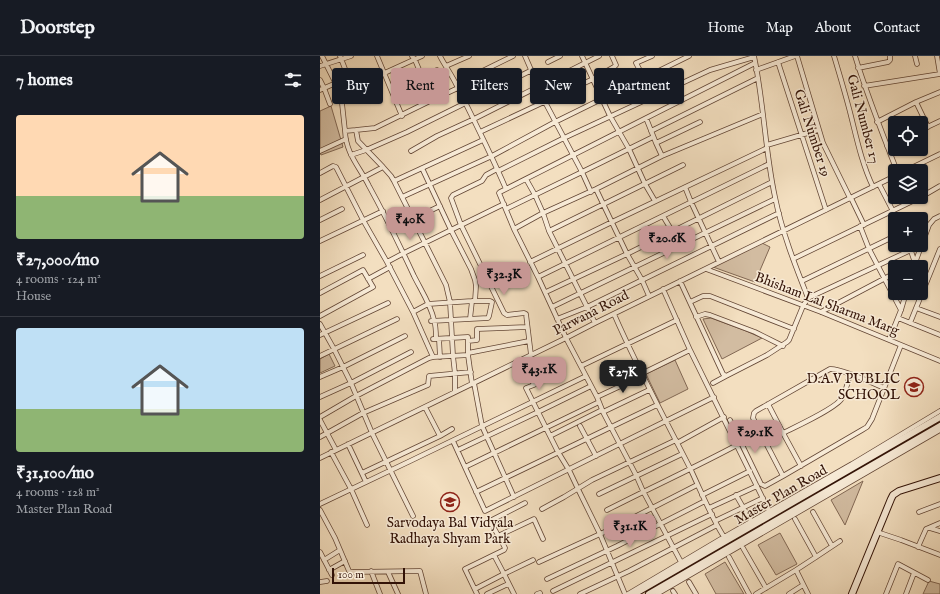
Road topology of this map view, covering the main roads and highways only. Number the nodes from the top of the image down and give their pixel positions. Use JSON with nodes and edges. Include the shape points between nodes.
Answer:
{"nodes":[{"id":1,"x":940,"y":417,"type":"edge"},
{"id":2,"x":940,"y":426,"type":"edge"},
{"id":3,"x":940,"y":478,"type":"edge"},
{"id":4,"x":634,"y":594,"type":"edge"},
{"id":5,"x":649,"y":594,"type":"edge"},
{"id":6,"x":852,"y":594,"type":"edge"}],
"edges":[{"from":1,"to":4,"type":"main road","name":"Master Plan Road","via":[[728,536]]},
{"from":2,"to":5,"type":"main road","name":"Master Plan Road"},
{"from":3,"to":6,"type":"main road","via":[[899,491],[893,496]]}]}
